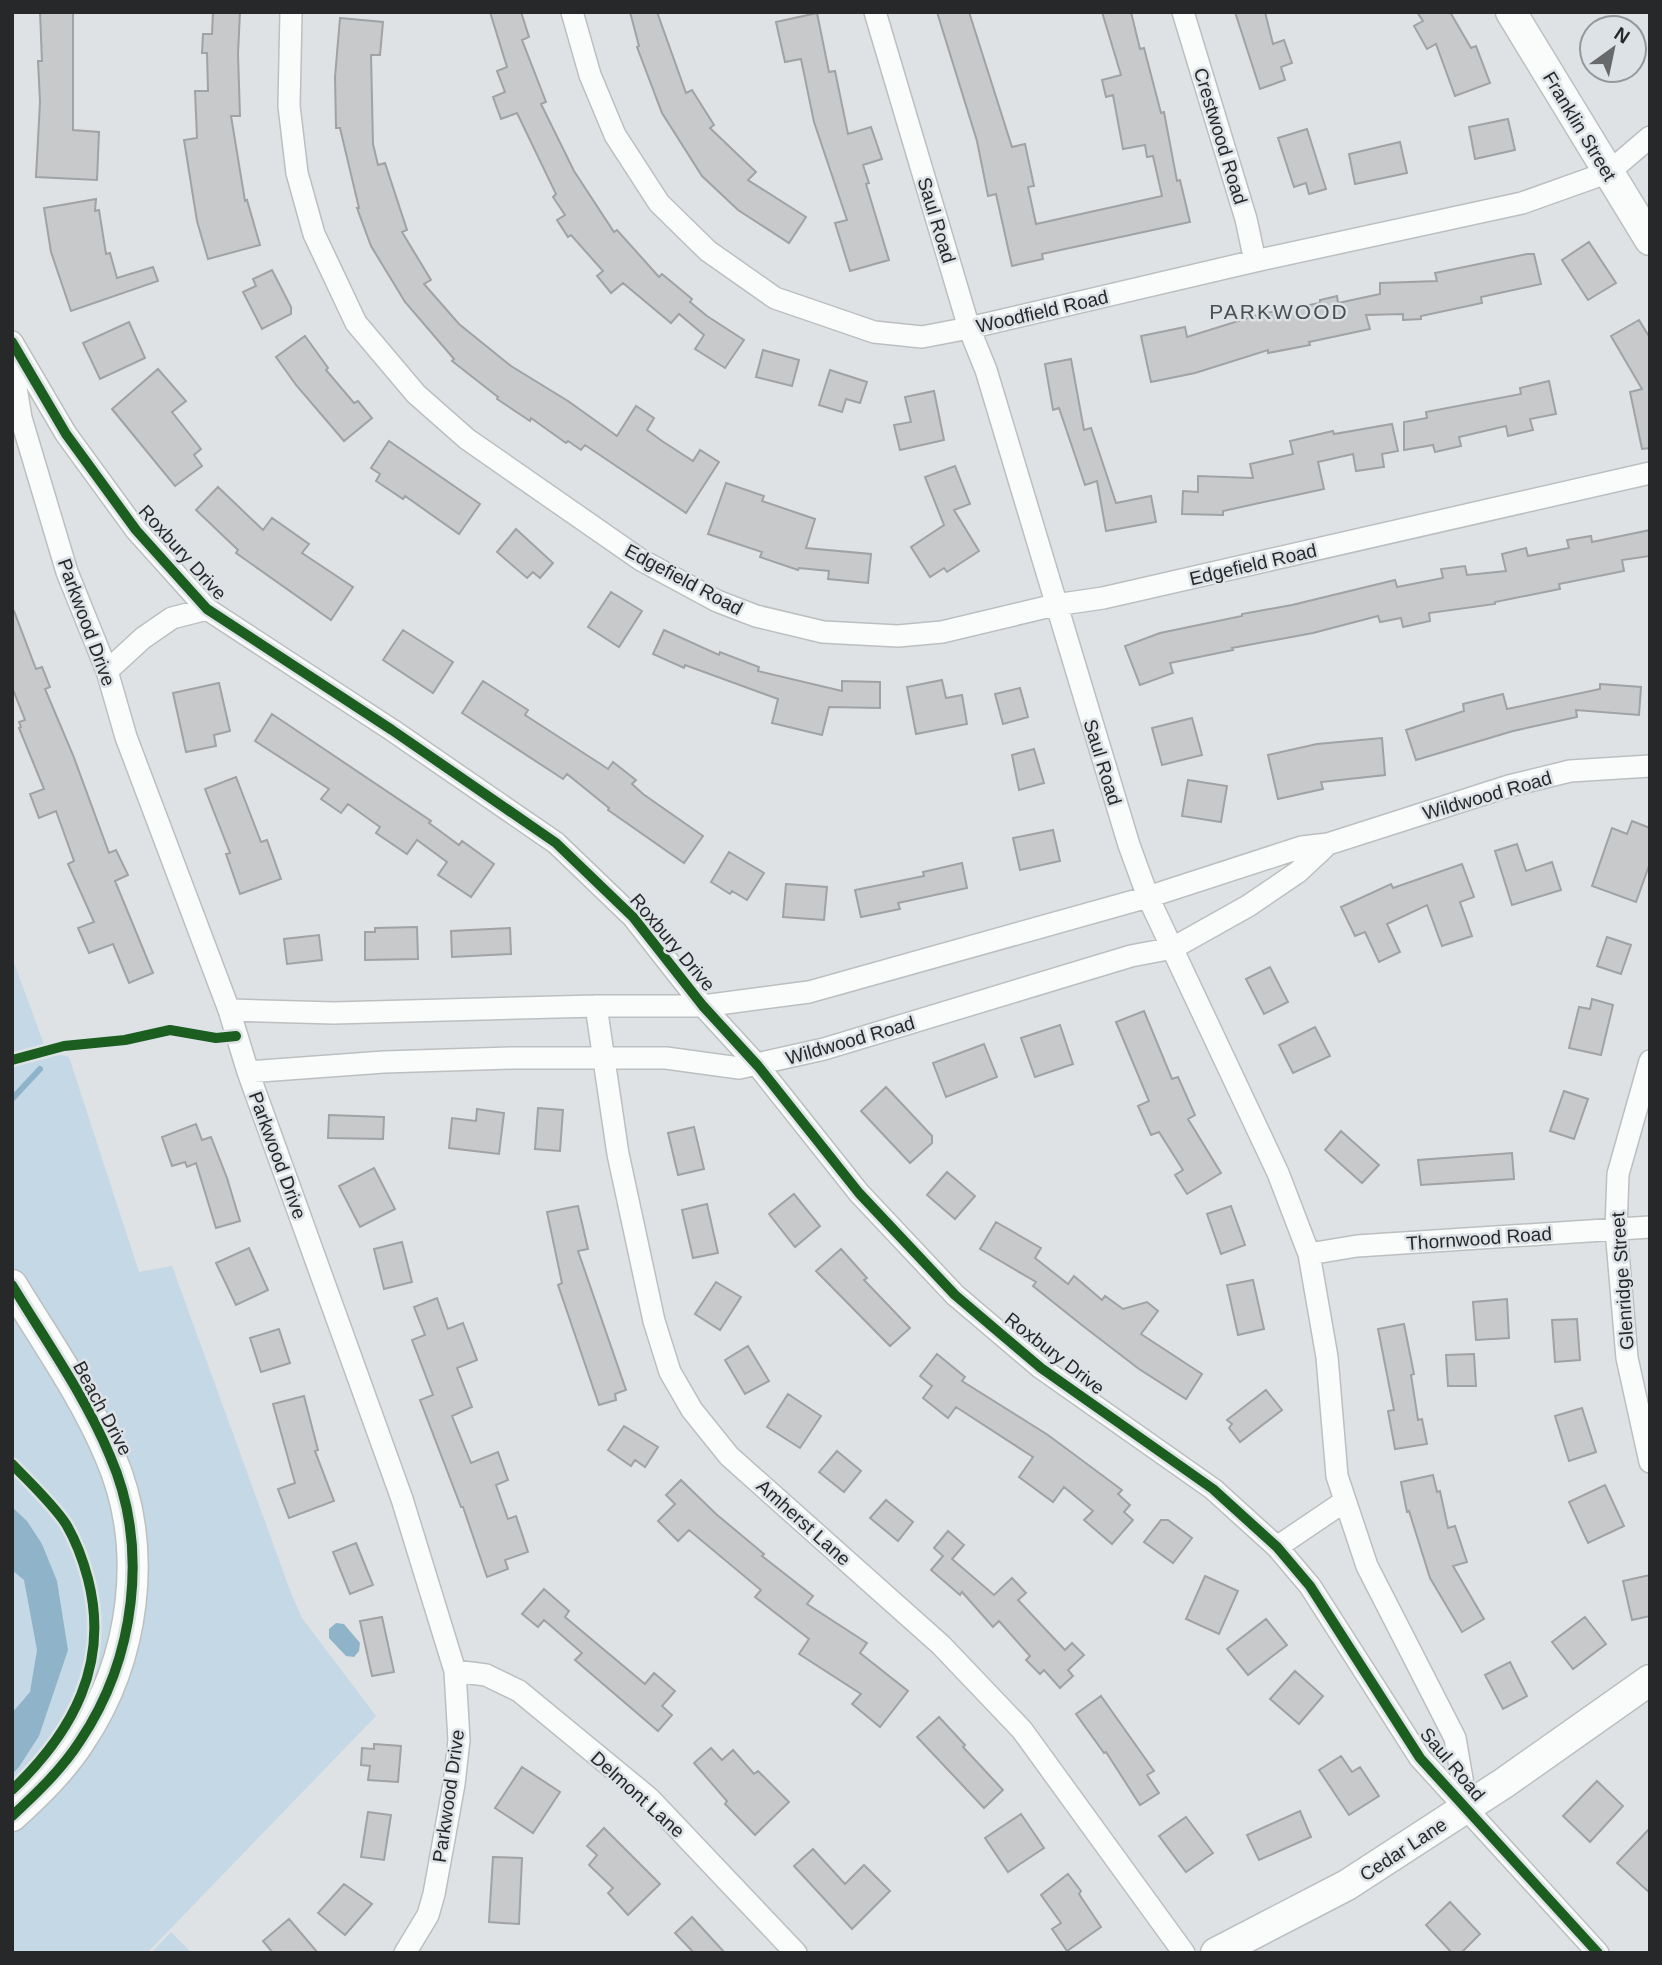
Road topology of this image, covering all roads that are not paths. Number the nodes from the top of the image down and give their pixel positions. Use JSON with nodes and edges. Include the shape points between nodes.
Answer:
{"nodes":[{"id":1,"x":290,"y":12,"type":"edge"},
{"id":2,"x":572,"y":12,"type":"edge"},
{"id":3,"x":875,"y":12,"type":"edge"},
{"id":4,"x":1183,"y":12,"type":"edge"},
{"id":5,"x":1511,"y":12,"type":"edge"},
{"id":6,"x":1650,"y":136,"type":"edge"},
{"id":7,"x":1609,"y":172,"type":"junction"},
{"id":8,"x":1650,"y":240,"type":"edge"},
{"id":9,"x":1255,"y":261,"type":"junction"},
{"id":10,"x":969,"y":328,"type":"junction"},
{"id":11,"x":12,"y":342,"type":"edge"},
{"id":12,"x":12,"y":363,"type":"edge"},
{"id":13,"x":1650,"y":473,"type":"edge"},
{"id":14,"x":1055,"y":605,"type":"junction"},
{"id":15,"x":208,"y":609,"type":"junction"},
{"id":16,"x":107,"y":671,"type":"junction"},
{"id":17,"x":1650,"y":766,"type":"edge"},
{"id":18,"x":1328,"y":844,"type":"junction"},
{"id":19,"x":1148,"y":897,"type":"junction"},
{"id":20,"x":1173,"y":948,"type":"junction"},
{"id":21,"x":596,"y":1006,"type":"junction"},
{"id":22,"x":703,"y":1006,"type":"junction"},
{"id":23,"x":229,"y":1010,"type":"junction"},
{"id":24,"x":603,"y":1059,"type":"junction"},
{"id":25,"x":1650,"y":1061,"type":"edge"},
{"id":26,"x":758,"y":1066,"type":"junction"},
{"id":27,"x":248,"y":1072,"type":"junction"},
{"id":28,"x":1650,"y":1227,"type":"edge"},
{"id":29,"x":1616,"y":1229,"type":"junction"},
{"id":30,"x":1309,"y":1254,"type":"junction"},
{"id":31,"x":12,"y":1285,"type":"edge"},
{"id":32,"x":1650,"y":1462,"type":"edge"},
{"id":33,"x":1345,"y":1501,"type":"junction"},
{"id":34,"x":1277,"y":1547,"type":"junction"},
{"id":35,"x":455,"y":1671,"type":"junction"},
{"id":36,"x":1650,"y":1681,"type":"edge"},
{"id":37,"x":1467,"y":1808,"type":"junction"},
{"id":38,"x":12,"y":1816,"type":"edge"},
{"id":39,"x":409,"y":1951,"type":"edge"},
{"id":40,"x":796,"y":1953,"type":"edge"},
{"id":41,"x":1184,"y":1953,"type":"edge"},
{"id":42,"x":1216,"y":1953,"type":"edge"},
{"id":43,"x":1598,"y":1953,"type":"edge"}],
"edges":[{"from":1,"to":14,"type":"street","name":"Edgefield Road","via":[[289,106],[297,173],[314,234],[356,323],[416,394],[467,439],[641,560],[717,601],[756,616],[823,632],[898,636],[942,632]]},
{"from":2,"to":10,"type":"street","name":"Woodfield Road","via":[[590,75],[615,135],[659,203],[708,251],[775,298],[874,332],[922,337]]},
{"from":3,"to":10,"type":"street","name":"Saul Road"},
{"from":4,"to":9,"type":"street","name":"Crestwood Road"},
{"from":5,"to":7,"type":"street","name":"Franklin Street"},
{"from":6,"to":7,"type":"street","name":"Woodfield Road"},
{"from":7,"to":8,"type":"street","name":"Franklin Street"},
{"from":7,"to":9,"type":"street","name":"Woodfield Road","via":[[1522,203]]},
{"from":9,"to":10,"type":"street","name":"Woodfield Road"},
{"from":10,"to":14,"type":"street","name":"Saul Road","via":[[986,370]]},
{"from":11,"to":15,"type":"street","name":"Roxbury Drive","via":[[66,434],[136,530]]},
{"from":12,"to":16,"type":"street","name":"Parkwood Drive","via":[[21,418],[67,572]]},
{"from":13,"to":14,"type":"street","name":"Edgefield Road","via":[[1103,598]]},
{"from":14,"to":19,"type":"street","name":"Saul Road"},
{"from":15,"to":16,"type":"street","via":[[172,618]]},
{"from":15,"to":22,"type":"street","name":"Roxbury Drive","via":[[556,843],[633,917]]},
{"from":16,"to":23,"type":"street","name":"Parkwood Drive","via":[[126,737]]},
{"from":17,"to":18,"type":"street","name":"Wildwood Road","via":[[1570,771]]},
{"from":18,"to":19,"type":"street","name":"Wildwood Road","via":[[1302,847]]},
{"from":18,"to":20,"type":"street","name":"Wildwood Road","via":[[1298,872]]},
{"from":19,"to":20,"type":"street","name":"Saul Road"},
{"from":19,"to":22,"type":"street","name":"Wildwood Road","via":[[809,992]]},
{"from":20,"to":26,"type":"street","name":"Wildwood Road","via":[[1131,956]]},
{"from":20,"to":30,"type":"street","name":"Saul Road","via":[[1278,1173]]},
{"from":21,"to":22,"type":"street","name":"Wildwood Road"},
{"from":21,"to":23,"type":"street","name":"Wildwood Road","via":[[334,1013]]},
{"from":21,"to":24,"type":"street","name":"Amherst Lane"},
{"from":22,"to":26,"type":"street","name":"Roxbury Drive"},
{"from":23,"to":27,"type":"street","name":"Parkwood Drive"},
{"from":24,"to":26,"type":"street","name":"Wildwood Road","via":[[666,1058],[739,1069]]},
{"from":24,"to":27,"type":"street","name":"Wildwood Road","via":[[384,1062]]},
{"from":24,"to":41,"type":"street","name":"Amherst Lane","via":[[654,1321],[670,1371],[692,1410],[729,1456],[941,1645],[1022,1730]]},
{"from":25,"to":29,"type":"street","name":"Glenridge Street","via":[[1618,1174]]},
{"from":26,"to":34,"type":"street","name":"Roxbury Drive","via":[[859,1193],[955,1295],[1041,1368],[1213,1489]]},
{"from":27,"to":35,"type":"street","name":"Parkwood Drive","via":[[402,1499]]},
{"from":28,"to":29,"type":"street","name":"Thornwood Road"},
{"from":29,"to":30,"type":"street","name":"Thornwood Road","via":[[1357,1246]]},
{"from":29,"to":32,"type":"street","name":"Glenridge Street","via":[[1628,1357]]},
{"from":30,"to":33,"type":"street","name":"Saul Road","via":[[1327,1357],[1337,1476]]},
{"from":31,"to":38,"type":"street","name":"Beach Drive","via":[[111,1457],[127,1509],[132,1569],[125,1637],[96,1716],[61,1767]]},
{"from":33,"to":34,"type":"street"},
{"from":33,"to":37,"type":"street","name":"Saul Road","via":[[1367,1566],[1455,1738]]},
{"from":34,"to":37,"type":"street","name":"Saul Road","via":[[1310,1586],[1420,1758]]},
{"from":35,"to":39,"type":"street","name":"Parkwood Drive","via":[[459,1740],[454,1784],[434,1894]]},
{"from":35,"to":40,"type":"street","name":"Delmont Lane","via":[[486,1675],[519,1691],[649,1798]]},
{"from":36,"to":37,"type":"street","name":"Cedar Lane"},
{"from":37,"to":42,"type":"street","name":"Cedar Lane","via":[[1347,1885]]},
{"from":37,"to":43,"type":"street","name":"Saul Road"}]}
